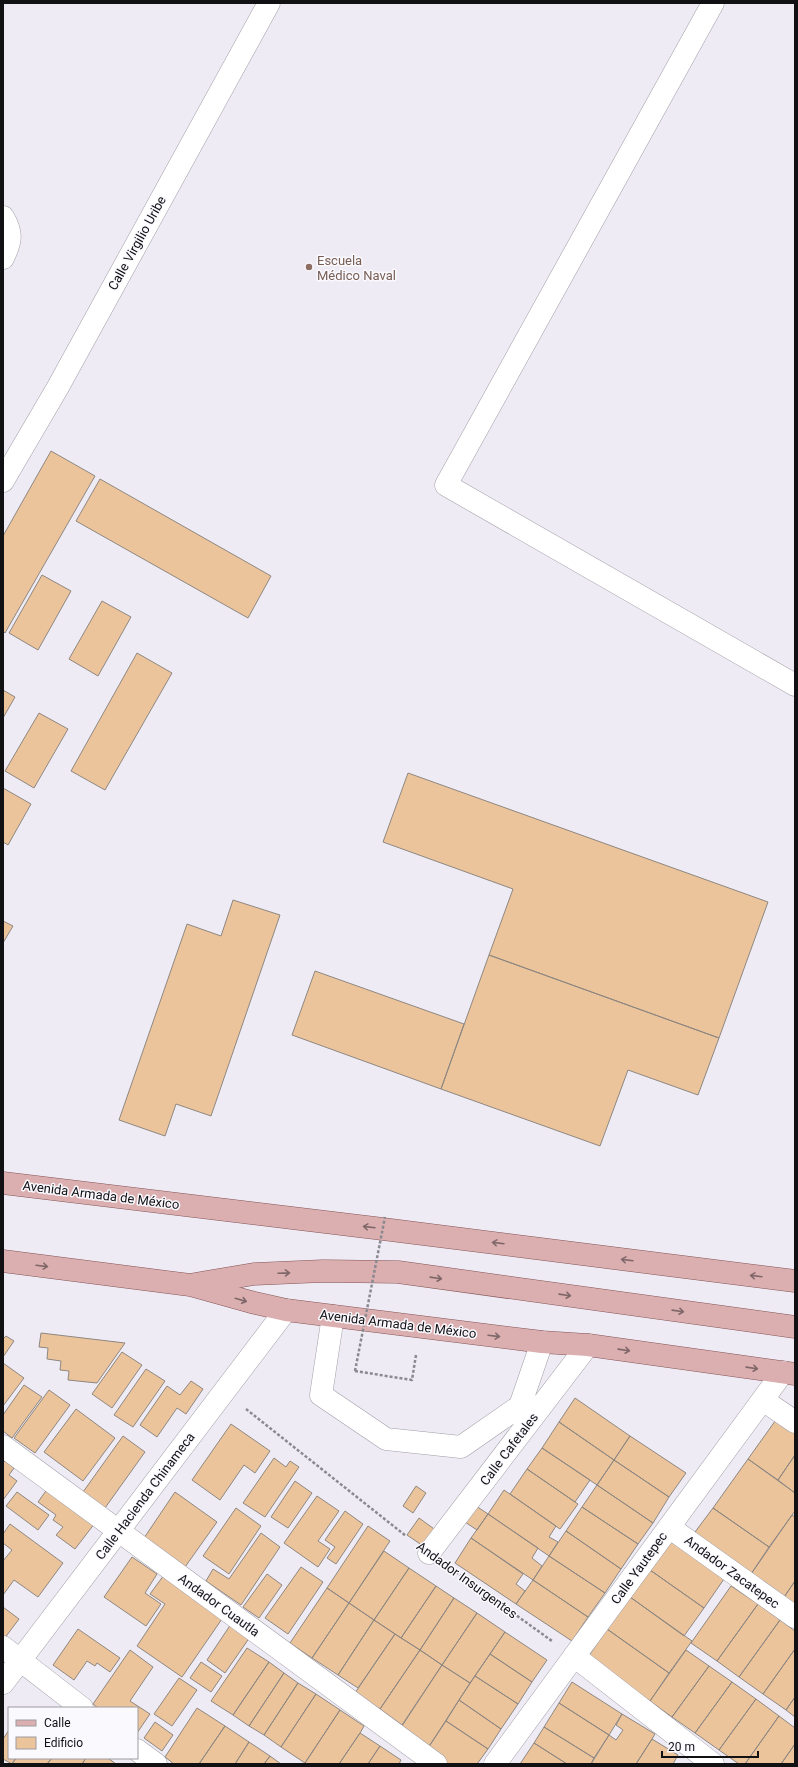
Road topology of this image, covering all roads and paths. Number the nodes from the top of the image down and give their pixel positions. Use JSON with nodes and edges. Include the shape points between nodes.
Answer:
{"nodes":[{"id":1,"x":269,"y":3,"type":"edge"},
{"id":2,"x":713,"y":3,"type":"edge"},
{"id":3,"x":3,"y":217,"type":"edge"},
{"id":4,"x":3,"y":258,"type":"edge"},
{"id":5,"x":3,"y":481,"type":"edge"},
{"id":6,"x":795,"y":685,"type":"edge"},
{"id":7,"x":3,"y":1183,"type":"edge"},
{"id":8,"x":385,"y":1217,"type":"dead end"},
{"id":9,"x":3,"y":1261,"type":"edge"},
{"id":10,"x":795,"y":1281,"type":"edge"},
{"id":11,"x":190,"y":1285,"type":"junction"},
{"id":12,"x":286,"y":1310,"type":"junction"},
{"id":13,"x":333,"y":1316,"type":"junction"},
{"id":14,"x":795,"y":1326,"type":"edge"},
{"id":15,"x":542,"y":1342,"type":"junction"},
{"id":16,"x":588,"y":1346,"type":"junction"},
{"id":17,"x":789,"y":1373,"type":"edge"},
{"id":18,"x":412,"y":1380,"type":"dead end"},
{"id":19,"x":224,"y":1391,"type":"junction"},
{"id":20,"x":763,"y":1400,"type":"junction"},
{"id":21,"x":795,"y":1422,"type":"edge"},
{"id":22,"x":3,"y":1446,"type":"edge"},
{"id":23,"x":669,"y":1527,"type":"junction"},
{"id":24,"x":118,"y":1531,"type":"junction"},
{"id":25,"x":430,"y":1553,"type":"junction"},
{"id":26,"x":795,"y":1617,"type":"edge"},
{"id":27,"x":11,"y":1654,"type":"edge"},
{"id":28,"x":574,"y":1656,"type":"junction"},
{"id":29,"x":3,"y":1683,"type":"edge"},
{"id":30,"x":81,"y":1707,"type":"edge"},
{"id":31,"x":138,"y":1751,"type":"edge"},
{"id":32,"x":156,"y":1764,"type":"edge"},
{"id":33,"x":436,"y":1764,"type":"edge"},
{"id":34,"x":494,"y":1764,"type":"edge"},
{"id":35,"x":713,"y":1764,"type":"edge"}],
"edges":[{"from":1,"to":5,"type":"street","name":"Calle Virgilio Uribe","via":[[58,387]]},
{"from":2,"to":6,"type":"street","via":[[446,485]]},
{"from":3,"to":4,"type":"street","via":[[9,227],[10,244]]},
{"from":10,"to":7,"type":"main road","name":"Avenida Armada de México","one_way":true},
{"from":8,"to":18,"type":"path","bridge":true,"via":[[355,1371]]},
{"from":9,"to":11,"type":"main road","name":"Avenida Armada de México","one_way":true},
{"from":11,"to":12,"type":"main road","name":"Avenida Armada de México","one_way":true},
{"from":11,"to":14,"type":"main road","one_way":true,"via":[[254,1274],[323,1271],[398,1272]]},
{"from":12,"to":13,"type":"main road","name":"Avenida Armada de México"},
{"from":12,"to":19,"type":"street","name":"Calle Hacienda Chinameca"},
{"from":13,"to":15,"type":"main road","name":"Avenida Armada de México","one_way":true},
{"from":13,"to":15,"type":"street","via":[[321,1395],[386,1440],[461,1447],[520,1406]]},
{"from":15,"to":16,"type":"main road","name":"Avenida Armada de México"},
{"from":16,"to":17,"type":"main road","name":"Avenida Armada de México","one_way":true},
{"from":16,"to":25,"type":"street","name":"Calle Cafetales"},
{"from":17,"to":20,"type":"street","name":"Calle Yautepec"},
{"from":19,"to":24,"type":"street","name":"Calle Hacienda Chinameca"},
{"from":19,"to":25,"type":"path","name":"Andador Insurgentes","via":[[389,1524]]},
{"from":20,"to":21,"type":"street"},
{"from":20,"to":23,"type":"street","name":"Calle Yautepec"},
{"from":22,"to":24,"type":"street","name":"Andador Cuautla"},
{"from":23,"to":26,"type":"street","name":"Andador Zacatepec"},
{"from":23,"to":28,"type":"street","name":"Calle Yautepec"},
{"from":24,"to":27,"type":"street","name":"Calle Hacienda Chinameca"},
{"from":24,"to":33,"type":"street","name":"Andador Cuautla"},
{"from":25,"to":28,"type":"path","name":"Andador Insurgentes"},
{"from":27,"to":29,"type":"street","name":"Calle Hacienda Chinameca"},
{"from":27,"to":30,"type":"street"},
{"from":28,"to":34,"type":"street","name":"Calle Yautepec"},
{"from":28,"to":35,"type":"street"},
{"from":31,"to":32,"type":"street"}]}
